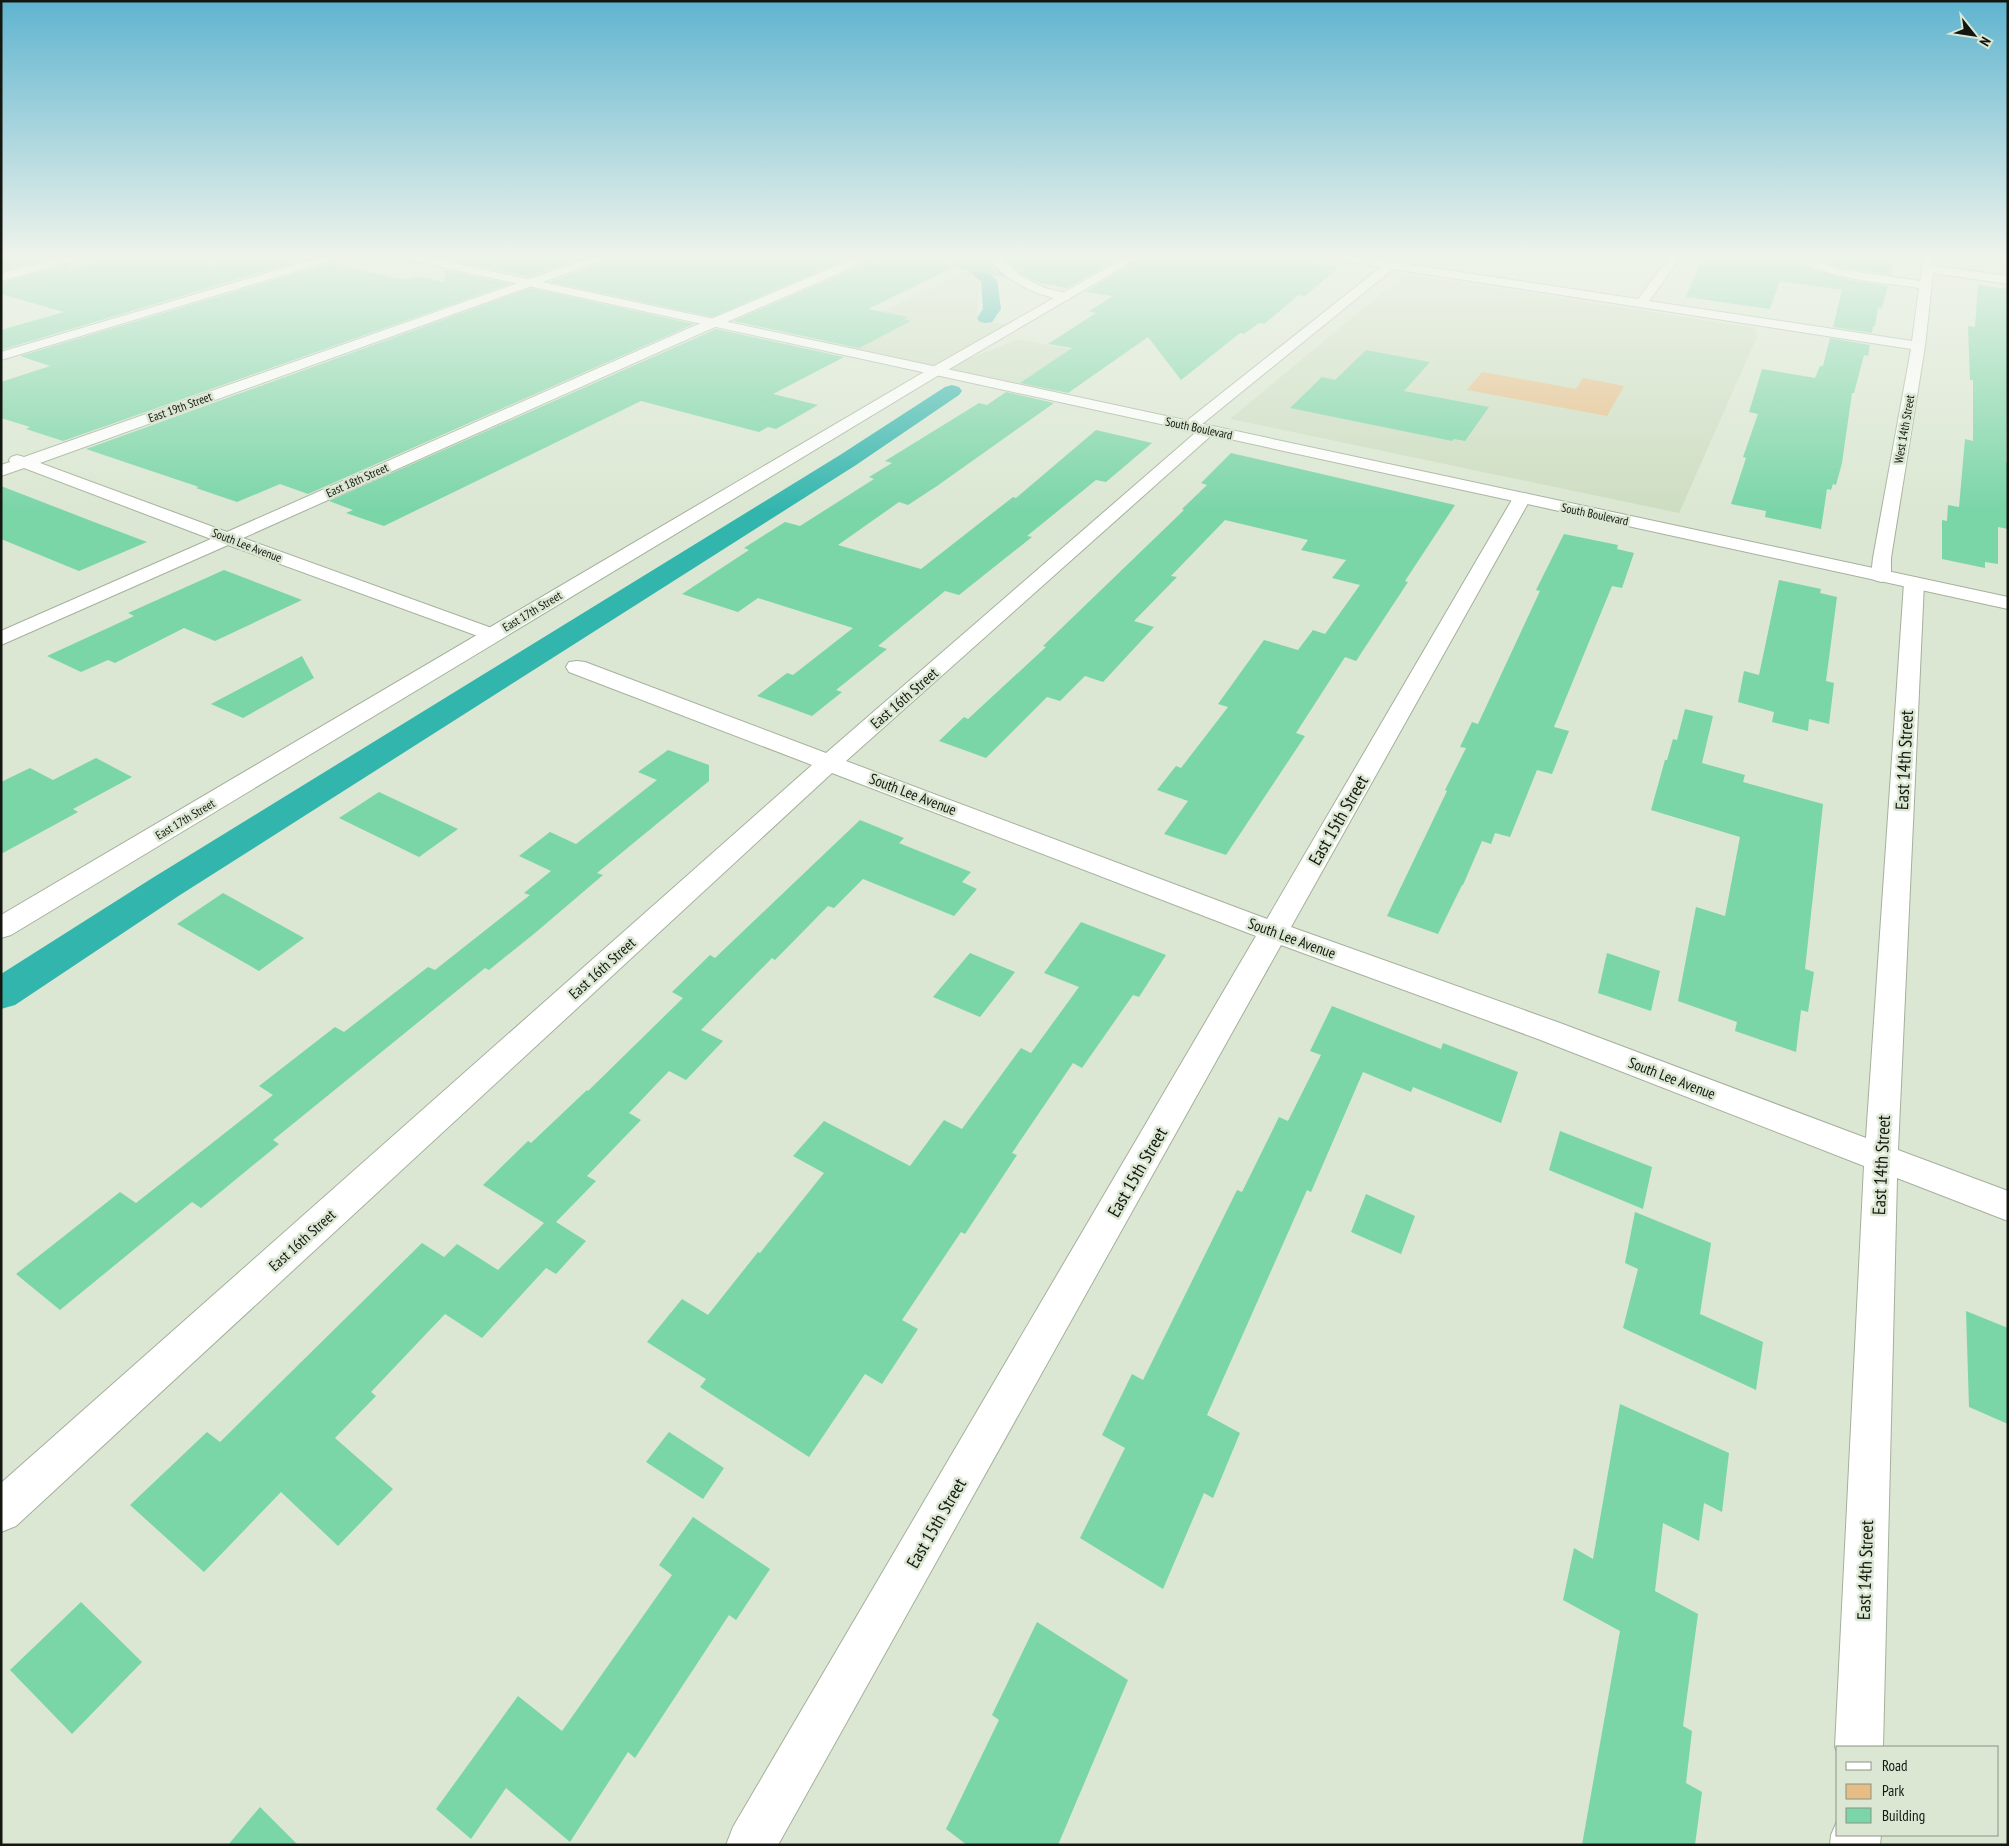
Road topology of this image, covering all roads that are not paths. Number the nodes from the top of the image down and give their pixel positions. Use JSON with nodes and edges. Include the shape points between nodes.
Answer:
{"nodes":[{"id":1,"x":57,"y":339,"type":"edge"},
{"id":2,"x":369,"y":339,"type":"edge"},
{"id":3,"x":677,"y":339,"type":"edge"},
{"id":4,"x":786,"y":339,"type":"edge"},
{"id":5,"x":991,"y":339,"type":"edge"},
{"id":6,"x":1303,"y":339,"type":"edge"},
{"id":7,"x":1874,"y":339,"type":"edge"},
{"id":8,"x":1919,"y":339,"type":"edge"},
{"id":9,"x":1918,"y":346,"type":"junction"},
{"id":10,"x":1,"y":356,"type":"edge"},
{"id":11,"x":934,"y":372,"type":"junction"},
{"id":12,"x":1199,"y":428,"type":"junction"},
{"id":13,"x":1,"y":454,"type":"edge"},
{"id":14,"x":23,"y":463,"type":"junction"},
{"id":15,"x":1,"y":470,"type":"edge"},
{"id":16,"x":1522,"y":498,"type":"junction"},
{"id":17,"x":227,"y":538,"type":"junction"},
{"id":18,"x":1881,"y":576,"type":"junction"},
{"id":19,"x":1914,"y":583,"type":"junction"},
{"id":20,"x":2008,"y":603,"type":"edge"},
{"id":21,"x":493,"y":635,"type":"junction"},
{"id":22,"x":1,"y":639,"type":"edge"},
{"id":23,"x":578,"y":667,"type":"dead end"},
{"id":24,"x":830,"y":762,"type":"junction"},
{"id":25,"x":1,"y":928,"type":"edge"},
{"id":26,"x":1274,"y":932,"type":"junction"},
{"id":27,"x":1881,"y":1158,"type":"junction"},
{"id":28,"x":2008,"y":1206,"type":"edge"},
{"id":29,"x":1,"y":1511,"type":"edge"},
{"id":30,"x":1859,"y":1746,"type":"edge"},
{"id":31,"x":751,"y":1845,"type":"edge"}],
"edges":[{"from":1,"to":10,"type":"street"},
{"from":2,"to":14,"type":"street","name":"East 19th Street"},
{"from":3,"to":17,"type":"street","name":"East 18th Street"},
{"from":4,"to":11,"type":"street","name":"South Boulevard"},
{"from":5,"to":11,"type":"street","name":"East 17th Street"},
{"from":6,"to":12,"type":"street","name":"East 16th Street"},
{"from":7,"to":9,"type":"street"},
{"from":8,"to":9,"type":"street","name":"West 14th Street"},
{"from":9,"to":18,"type":"street","name":"West 14th Street"},
{"from":11,"to":12,"type":"street","name":"South Boulevard"},
{"from":11,"to":21,"type":"street","name":"East 17th Street"},
{"from":12,"to":16,"type":"street","name":"South Boulevard"},
{"from":12,"to":24,"type":"street","name":"East 16th Street"},
{"from":13,"to":14,"type":"street","name":"South Lee Avenue"},
{"from":14,"to":15,"type":"street","name":"East 19th Street"},
{"from":14,"to":17,"type":"street","name":"South Lee Avenue"},
{"from":16,"to":18,"type":"street","name":"South Boulevard"},
{"from":16,"to":26,"type":"street","name":"East 15th Street"},
{"from":17,"to":21,"type":"street","name":"South Lee Avenue"},
{"from":17,"to":22,"type":"street","name":"East 18th Street"},
{"from":18,"to":19,"type":"street","name":"South Boulevard"},
{"from":19,"to":20,"type":"street","name":"South Boulevard"},
{"from":19,"to":27,"type":"street","name":"East 14th Street"},
{"from":21,"to":25,"type":"street","name":"East 17th Street"},
{"from":23,"to":24,"type":"street","name":"South Lee Avenue"},
{"from":24,"to":26,"type":"street","name":"South Lee Avenue"},
{"from":24,"to":29,"type":"street","name":"East 16th Street"},
{"from":26,"to":27,"type":"street","name":"South Lee Avenue","via":[[1540,1028]]},
{"from":26,"to":31,"type":"street","name":"East 15th Street"},
{"from":27,"to":28,"type":"street","name":"South Lee Avenue"},
{"from":27,"to":30,"type":"street","name":"East 14th Street"}]}
